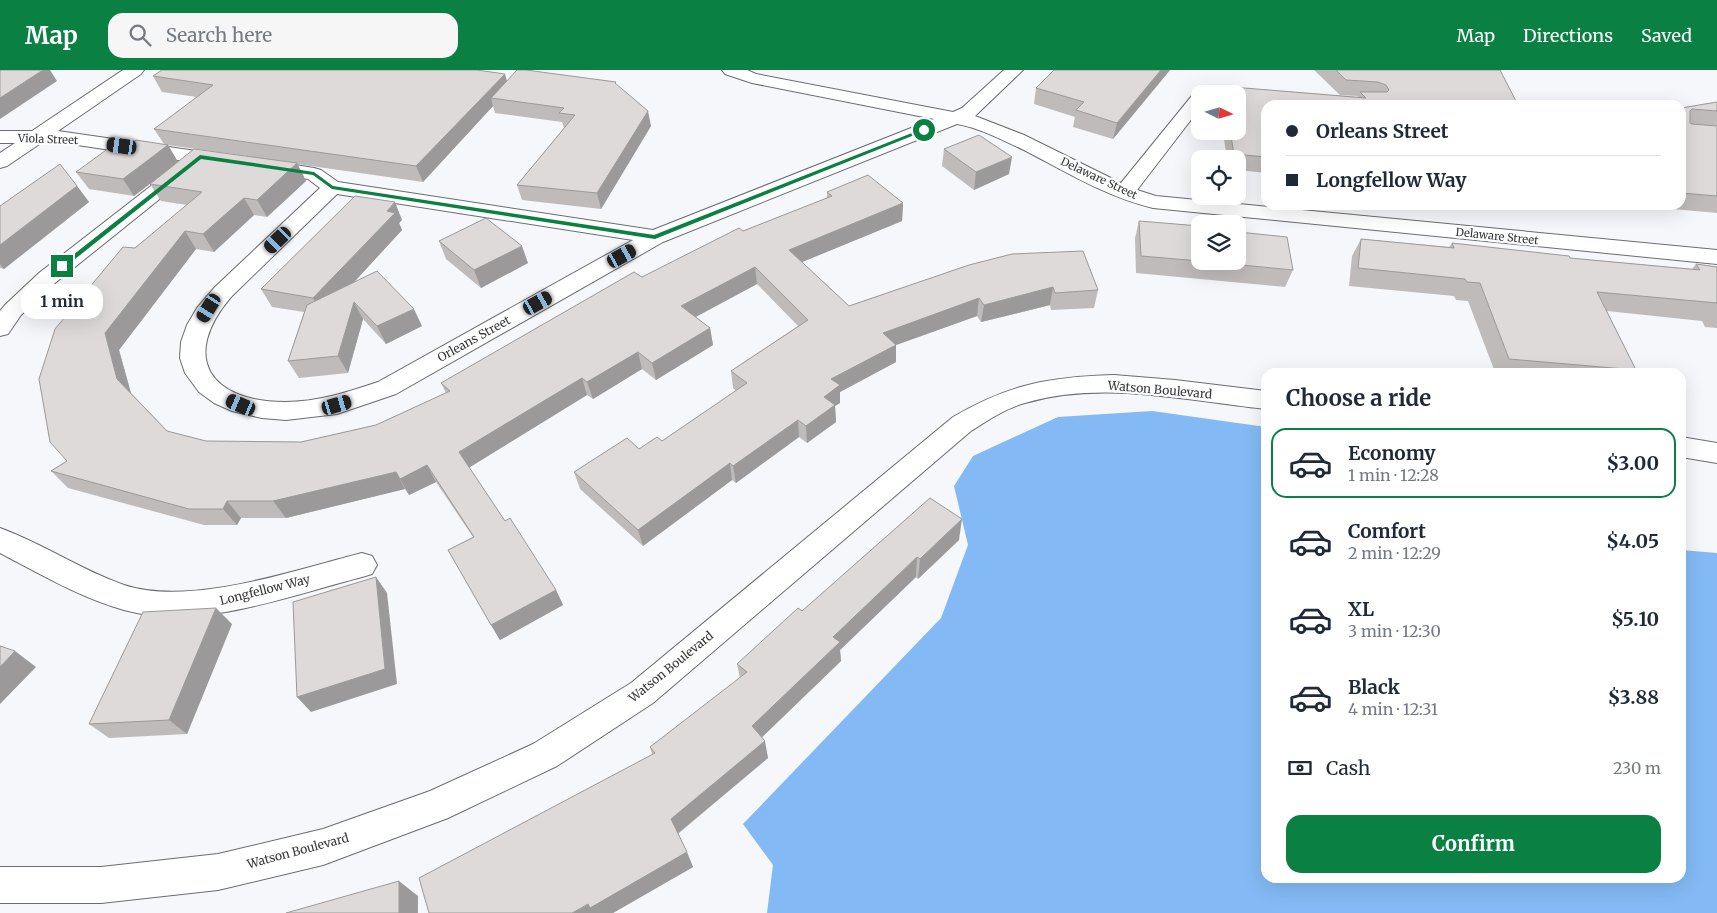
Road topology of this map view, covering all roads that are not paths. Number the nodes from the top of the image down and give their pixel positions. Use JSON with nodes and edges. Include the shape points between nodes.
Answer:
{"nodes":[{"id":1,"x":135,"y":70,"type":"edge"},
{"id":2,"x":731,"y":70,"type":"edge"},
{"id":3,"x":1014,"y":70,"type":"edge"},
{"id":4,"x":1246,"y":93,"type":"edge"},
{"id":5,"x":1283,"y":97,"type":"edge"},
{"id":6,"x":1191,"y":108,"type":"edge"},
{"id":7,"x":956,"y":117,"type":"junction"},
{"id":8,"x":0,"y":137,"type":"edge"},
{"id":9,"x":37,"y":137,"type":"junction"},
{"id":10,"x":200,"y":157,"type":"junction"},
{"id":11,"x":0,"y":162,"type":"edge"},
{"id":12,"x":332,"y":187,"type":"junction"},
{"id":13,"x":1125,"y":192,"type":"junction"},
{"id":14,"x":655,"y":237,"type":"junction"},
{"id":15,"x":1717,"y":257,"type":"edge"},
{"id":16,"x":0,"y":328,"type":"edge"},
{"id":17,"x":1261,"y":399,"type":"edge"},
{"id":18,"x":1686,"y":448,"type":"edge"},
{"id":19,"x":1717,"y":453,"type":"edge"},
{"id":20,"x":0,"y":540,"type":"edge"},
{"id":21,"x":362,"y":564,"type":"dead end"},
{"id":22,"x":0,"y":885,"type":"edge"}],
"edges":[{"from":1,"to":9,"type":"street"},
{"from":2,"to":7,"type":"street","name":"Delaware Street","via":[[752,78]]},
{"from":3,"to":7,"type":"street","name":"Orleans Street","via":[[969,112]]},
{"from":4,"to":5,"type":"street"},
{"from":6,"to":13,"type":"street"},
{"from":7,"to":13,"type":"street","name":"Delaware Street","via":[[996,129]]},
{"from":7,"to":14,"type":"street","name":"Orleans Street"},
{"from":8,"to":9,"type":"street","name":"Viola Street"},
{"from":9,"to":10,"type":"street","name":"Viola Street","via":[[64,137]]},
{"from":9,"to":11,"type":"street"},
{"from":10,"to":12,"type":"street","name":"Viola Street","via":[[314,174]]},
{"from":10,"to":16,"type":"street","via":[[47,278],[13,310]]},
{"from":12,"to":14,"type":"street","name":"Viola Street"},
{"from":12,"to":14,"type":"street","name":"Orleans Street","via":[[223,292],[199,325],[192,358],[197,373],[223,397],[255,408],[286,411],[363,398],[387,388]]},
{"from":13,"to":15,"type":"street","name":"Delaware Street","via":[[1166,204]]},
{"from":17,"to":22,"type":"street","name":"Watson Boulevard","via":[[1146,386],[1058,387],[1023,394],[992,406],[962,424],[642,693],[545,755],[436,806],[323,847],[228,870],[101,885]]},
{"from":18,"to":19,"type":"street"},
{"from":20,"to":21,"type":"street","name":"Longfellow Way","via":[[74,578],[125,598],[168,605],[218,602]]}]}
